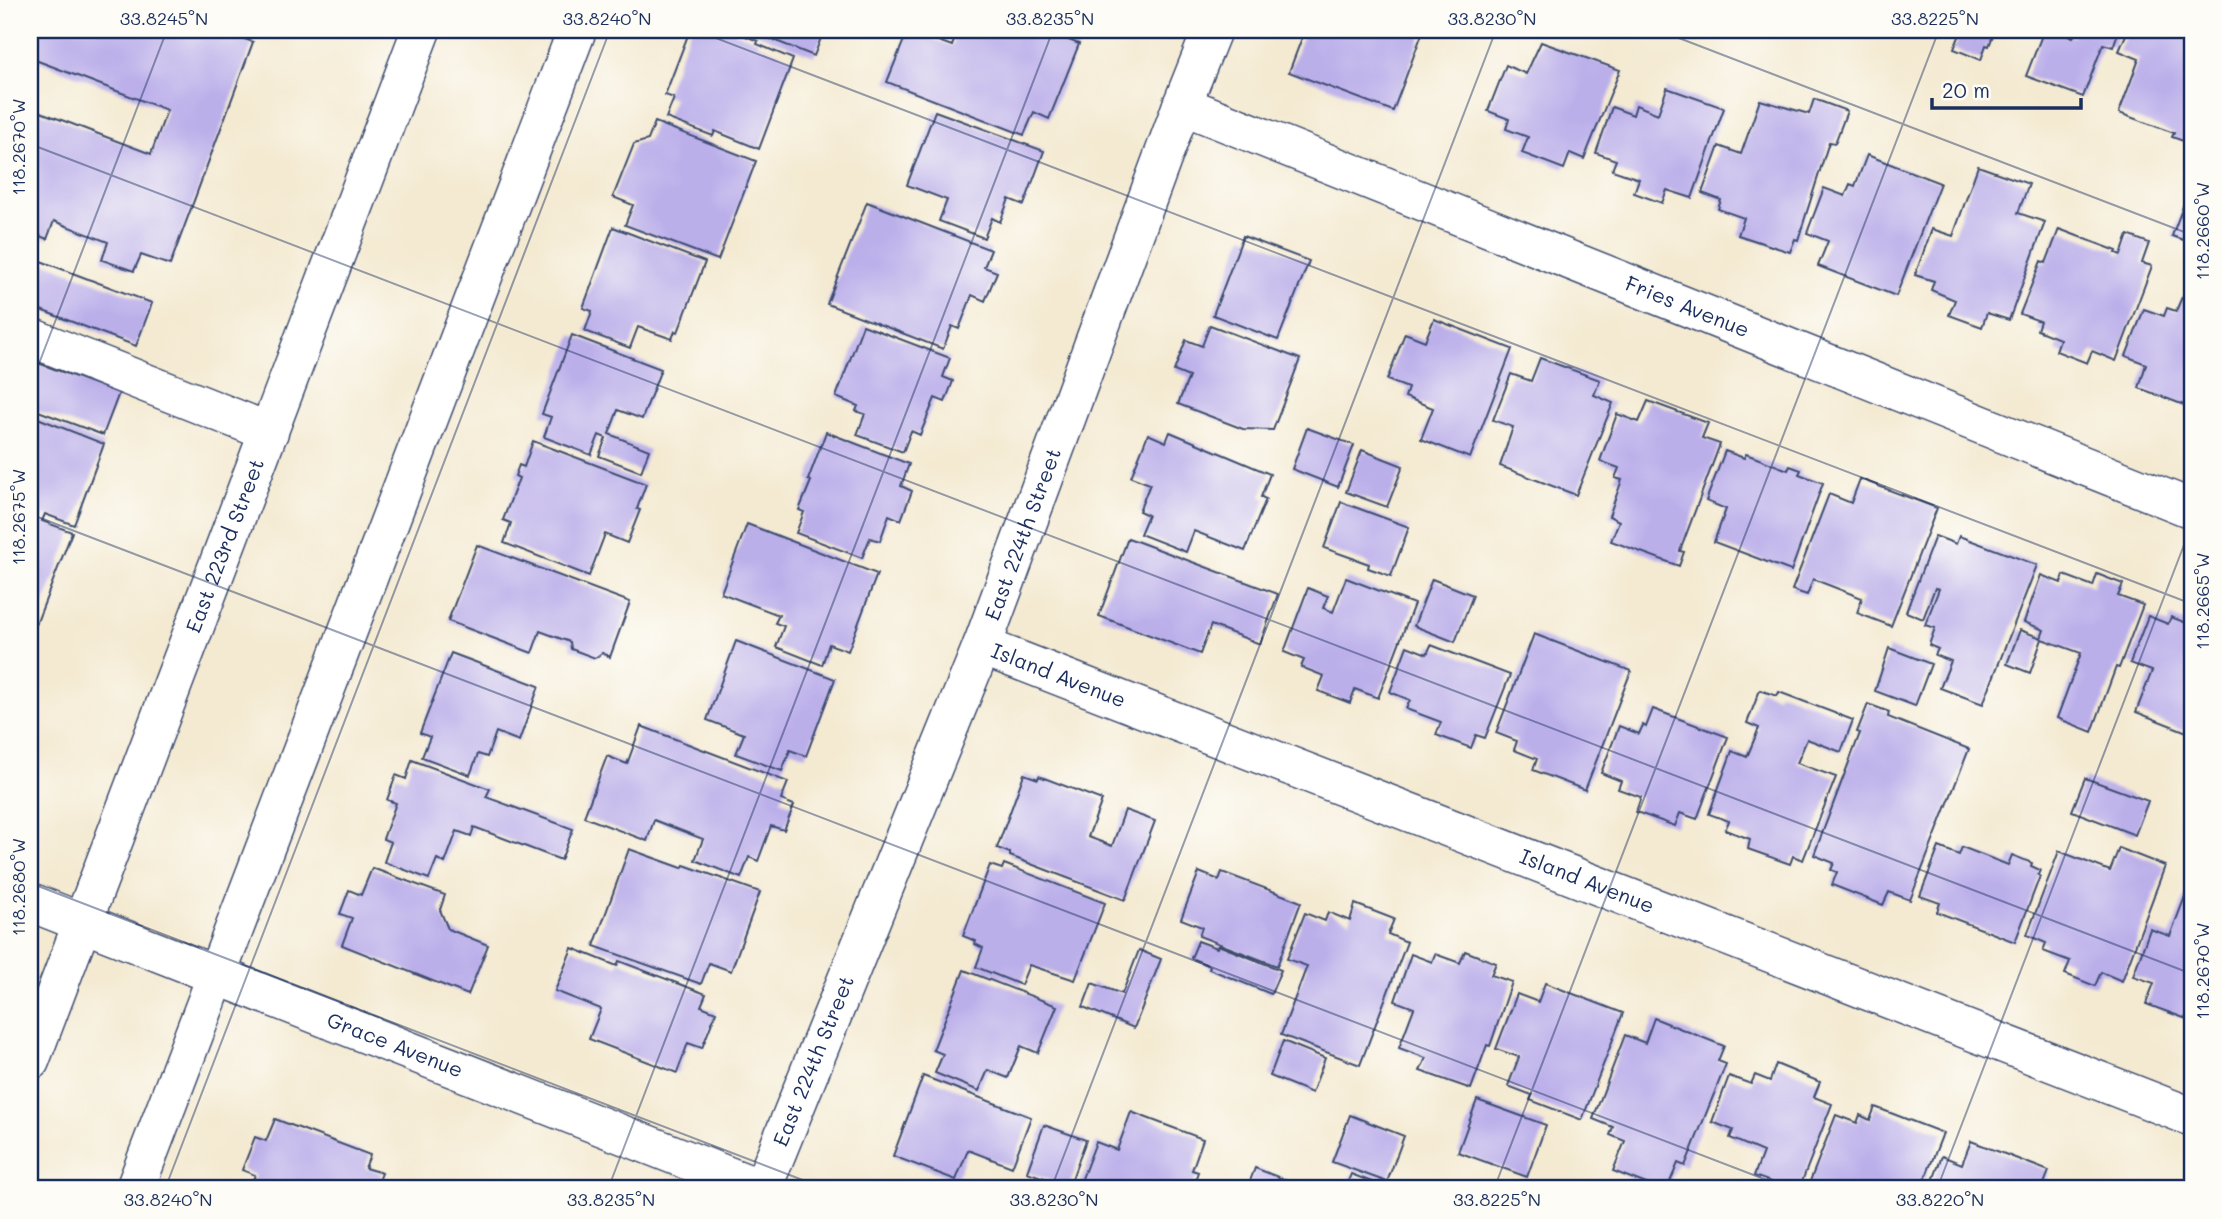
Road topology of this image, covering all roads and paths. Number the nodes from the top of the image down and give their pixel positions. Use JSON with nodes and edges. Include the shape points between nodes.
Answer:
{"nodes":[{"id":1,"x":421,"y":30,"type":"edge"},
{"id":2,"x":577,"y":30,"type":"edge"},
{"id":3,"x":1212,"y":30,"type":"edge"},
{"id":4,"x":1181,"y":106,"type":"junction"},
{"id":5,"x":30,"y":337,"type":"edge"},
{"id":6,"x":269,"y":432,"type":"junction"},
{"id":7,"x":2192,"y":509,"type":"edge"},
{"id":8,"x":982,"y":646,"type":"junction"},
{"id":9,"x":30,"y":902,"type":"edge"},
{"id":10,"x":82,"y":924,"type":"junction"},
{"id":11,"x":216,"y":976,"type":"junction"},
{"id":12,"x":30,"y":1061,"type":"edge"},
{"id":13,"x":2192,"y":1117,"type":"edge"},
{"id":14,"x":135,"y":1189,"type":"edge"},
{"id":15,"x":761,"y":1189,"type":"edge"}],
"edges":[{"from":1,"to":6,"type":"street","name":"East 223rd Street"},
{"from":2,"to":11,"type":"street"},
{"from":3,"to":4,"type":"street","name":"East 224th Street"},
{"from":4,"to":7,"type":"street","name":"Fries Avenue"},
{"from":4,"to":8,"type":"street","name":"East 224th Street"},
{"from":5,"to":6,"type":"street"},
{"from":6,"to":10,"type":"street","name":"East 223rd Street"},
{"from":8,"to":13,"type":"street","name":"Island Avenue"},
{"from":8,"to":15,"type":"street","name":"East 224th Street"},
{"from":9,"to":10,"type":"street","name":"Grace Avenue"},
{"from":10,"to":11,"type":"street","name":"Grace Avenue"},
{"from":10,"to":12,"type":"street","name":"East 223rd Street"},
{"from":11,"to":14,"type":"street"},
{"from":11,"to":15,"type":"street","name":"Grace Avenue"}]}
